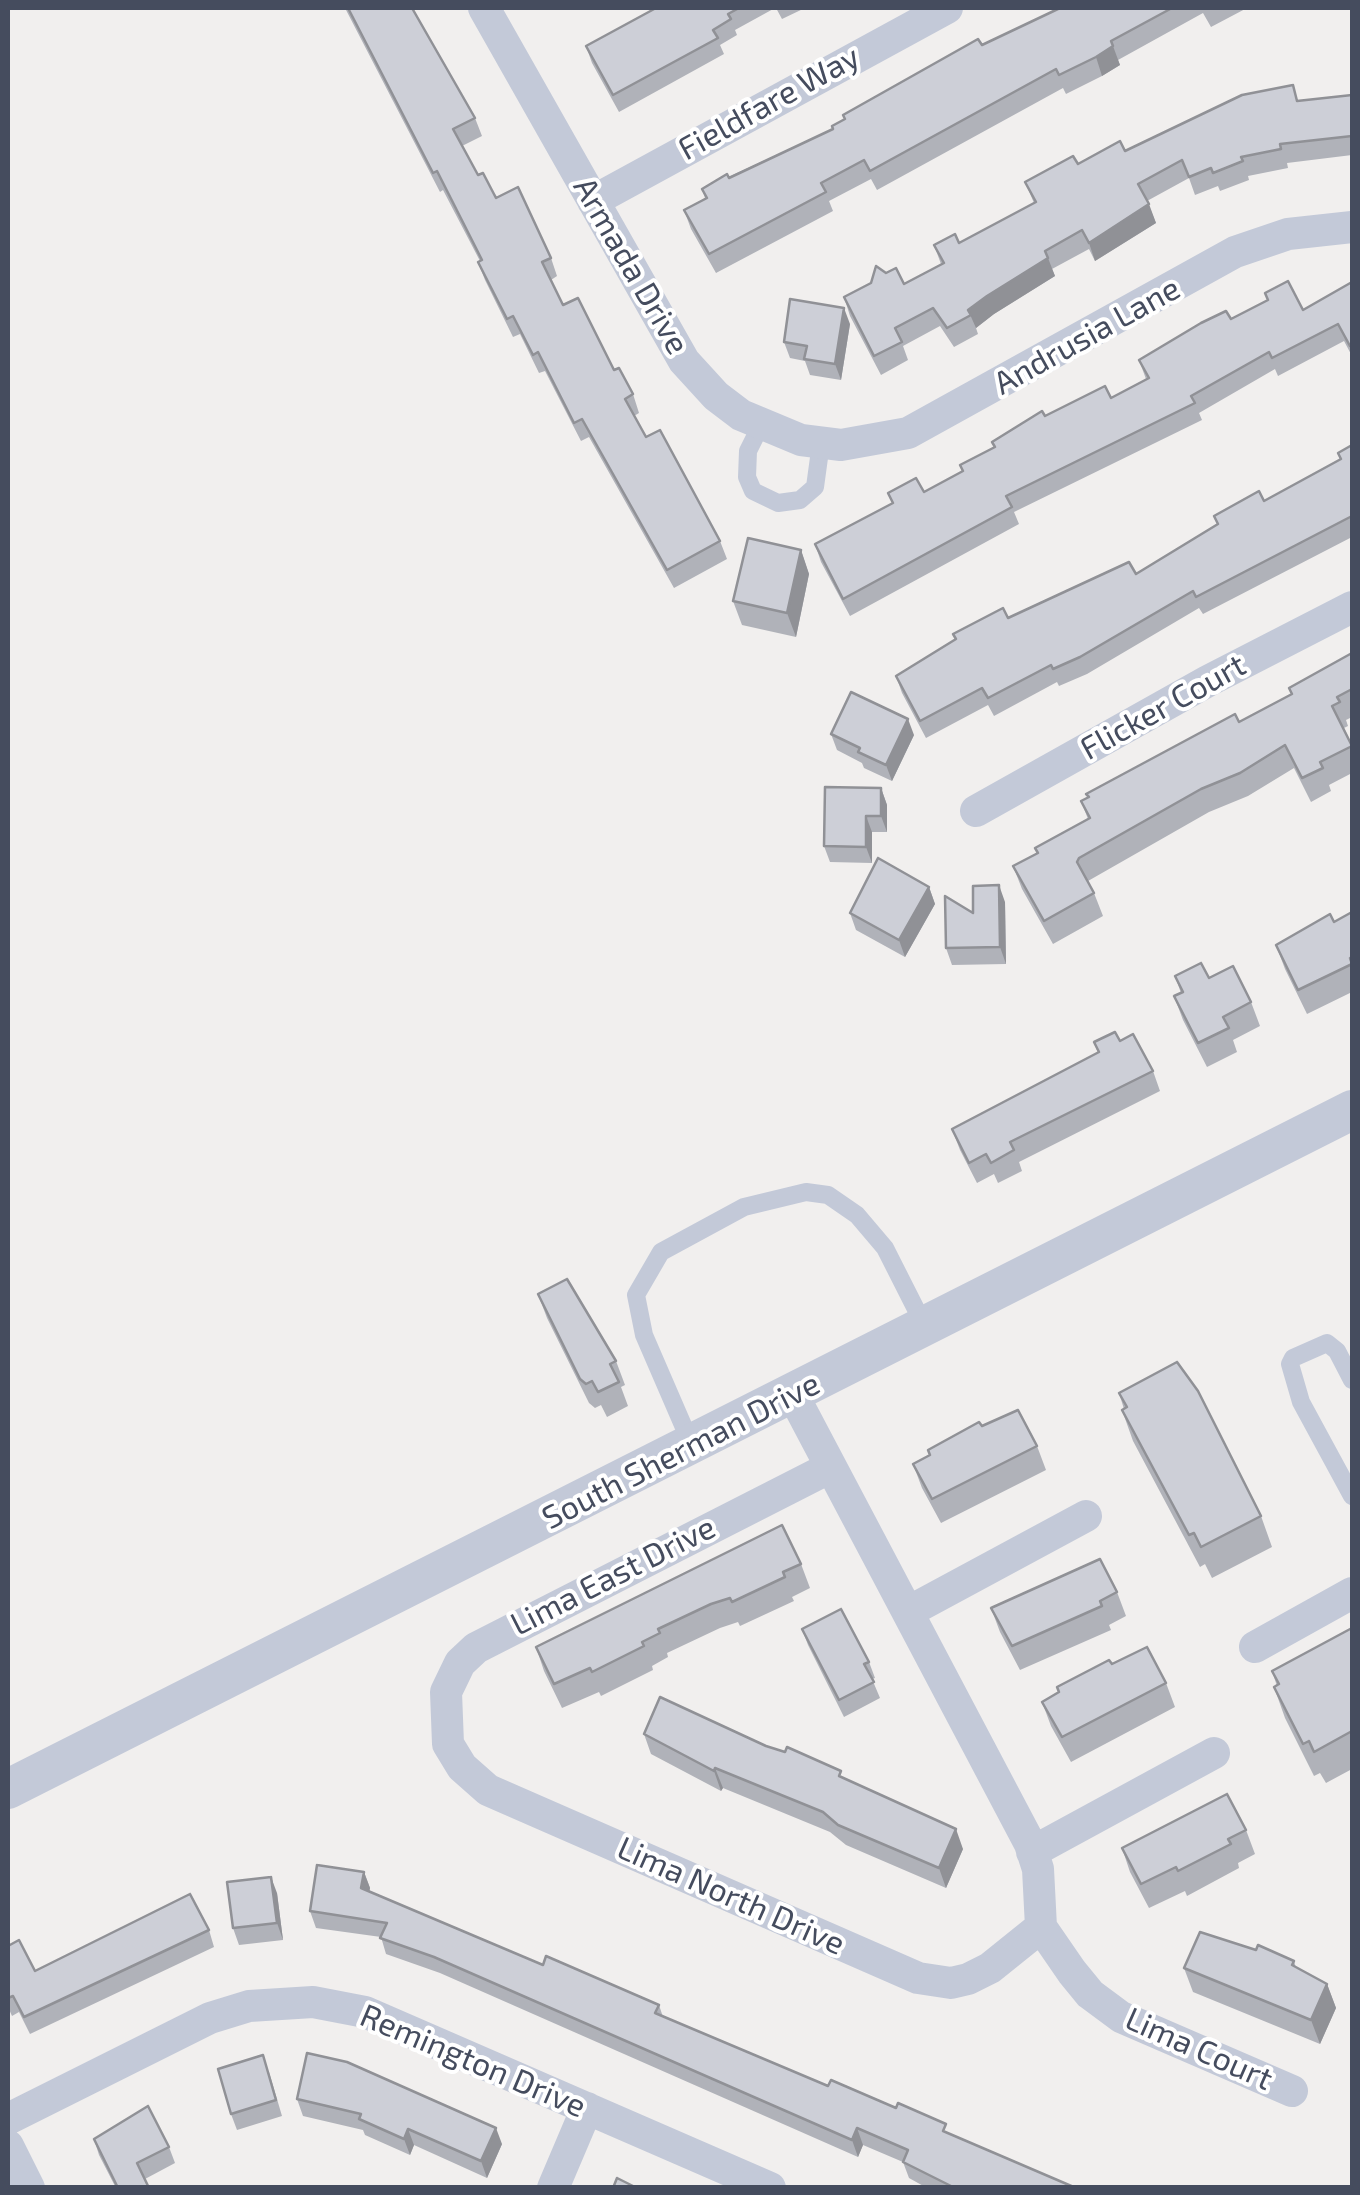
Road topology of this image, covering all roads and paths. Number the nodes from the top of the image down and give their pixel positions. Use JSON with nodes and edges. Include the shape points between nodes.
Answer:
{"nodes":[{"id":1,"x":484,"y":8,"type":"edge"},
{"id":2,"x":947,"y":8,"type":"edge"},
{"id":3,"x":593,"y":201,"type":"junction"},
{"id":4,"x":1352,"y":227,"type":"edge"},
{"id":5,"x":760,"y":425,"type":"junction"},
{"id":6,"x":822,"y":443,"type":"junction"},
{"id":7,"x":1352,"y":607,"type":"edge"},
{"id":8,"x":976,"y":812,"type":"dead end"},
{"id":9,"x":1352,"y":1110,"type":"edge"},
{"id":10,"x":925,"y":1328,"type":"junction"},
{"id":11,"x":1352,"y":1380,"type":"edge"},
{"id":12,"x":793,"y":1395,"type":"junction"},
{"id":13,"x":692,"y":1446,"type":"junction"},
{"id":14,"x":830,"y":1467,"type":"junction"},
{"id":15,"x":1352,"y":1496,"type":"edge"},
{"id":16,"x":1086,"y":1516,"type":"dead end"},
{"id":17,"x":1352,"y":1593,"type":"edge"},
{"id":18,"x":908,"y":1612,"type":"junction"},
{"id":19,"x":1256,"y":1647,"type":"dead end"},
{"id":20,"x":444,"y":1726,"type":"joint"},
{"id":21,"x":1214,"y":1752,"type":"dead end"},
{"id":22,"x":8,"y":1789,"type":"edge"},
{"id":23,"x":1032,"y":1852,"type":"junction"},
{"id":24,"x":1041,"y":1927,"type":"junction"},
{"id":25,"x":1292,"y":2090,"type":"dead end"},
{"id":26,"x":587,"y":2108,"type":"junction"},
{"id":27,"x":8,"y":2119,"type":"edge"},
{"id":28,"x":8,"y":2146,"type":"edge"},
{"id":29,"x":29,"y":2188,"type":"edge"},
{"id":30,"x":554,"y":2188,"type":"edge"},
{"id":31,"x":770,"y":2188,"type":"edge"}],
"edges":[{"from":1,"to":3,"type":"street","name":"Armada Drive"},
{"from":2,"to":3,"type":"street","name":"Fieldfare Way"},
{"from":3,"to":5,"type":"street","name":"Armada Drive","via":[[684,361],[716,396]]},
{"from":4,"to":6,"type":"street","name":"Andrusia Lane","via":[[1288,234],[1236,252],[908,434]]},
{"from":5,"to":6,"type":"street","name":"Andrusia Lane"},
{"from":5,"to":6,"type":"lane","via":[[746,466],[753,491],[767,500],[786,504],[808,495],[818,480]]},
{"from":7,"to":8,"type":"street","name":"Flicker Court"},
{"from":9,"to":10,"type":"street","name":"South Sherman Drive"},
{"from":10,"to":12,"type":"street","name":"South Sherman Drive"},
{"from":10,"to":13,"type":"lane","via":[[885,1248],[857,1215],[828,1195],[806,1192],[744,1207],[661,1252],[636,1295],[644,1335]]},
{"from":11,"to":15,"type":"lane","via":[[1327,1343],[1290,1364],[1302,1402]]},
{"from":12,"to":13,"type":"street","name":"South Sherman Drive"},
{"from":12,"to":14,"type":"street"},
{"from":13,"to":22,"type":"street","name":"South Sherman Drive"},
{"from":14,"to":18,"type":"street"},
{"from":14,"to":20,"type":"street","name":"Lima East Drive","via":[[476,1648],[446,1692]]},
{"from":16,"to":18,"type":"street"},
{"from":17,"to":19,"type":"street"},
{"from":18,"to":23,"type":"street"},
{"from":20,"to":24,"type":"street","name":"Lima North Drive","via":[[456,1760],[488,1790],[918,1978],[968,1979]]},
{"from":21,"to":23,"type":"street"},
{"from":23,"to":24,"type":"street"},
{"from":24,"to":25,"type":"street","name":"Lima Court","via":[[1090,1994],[1121,2017]]},
{"from":26,"to":27,"type":"street","name":"Remington Drive","via":[[365,2012],[301,2002],[249,2006],[210,2018]]},
{"from":26,"to":30,"type":"street"},
{"from":26,"to":31,"type":"street","name":"Remington Drive"},
{"from":28,"to":29,"type":"street"}]}
